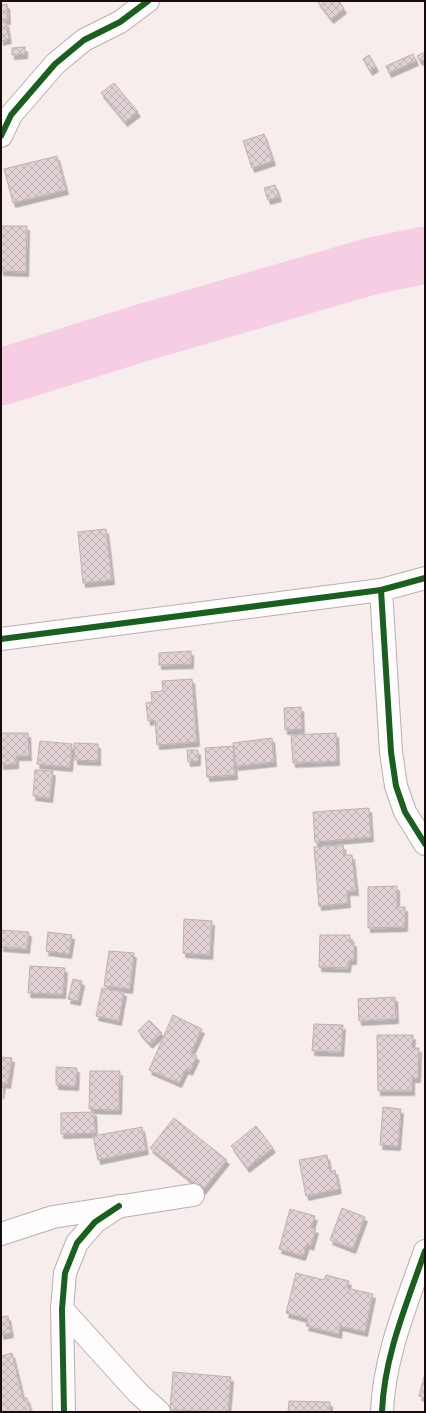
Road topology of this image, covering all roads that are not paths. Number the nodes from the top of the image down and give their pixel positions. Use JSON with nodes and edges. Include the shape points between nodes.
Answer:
{"nodes":[{"id":1,"x":148,"y":1,"type":"edge"},
{"id":2,"x":6,"y":118,"type":"edge"},
{"id":3,"x":1,"y":136,"type":"edge"},
{"id":4,"x":425,"y":578,"type":"edge"},
{"id":5,"x":381,"y":590,"type":"junction"},
{"id":6,"x":1,"y":639,"type":"edge"},
{"id":7,"x":425,"y":844,"type":"edge"},
{"id":8,"x":193,"y":1195,"type":"dead end"},
{"id":9,"x":119,"y":1206,"type":"junction"},
{"id":10,"x":1,"y":1234,"type":"edge"},
{"id":11,"x":425,"y":1254,"type":"edge"},
{"id":12,"x":62,"y":1309,"type":"junction"},
{"id":13,"x":64,"y":1412,"type":"edge"},
{"id":14,"x":159,"y":1412,"type":"edge"},
{"id":15,"x":382,"y":1412,"type":"edge"}],
"edges":[{"from":1,"to":2,"type":"street","via":[[120,22],[84,40],[54,64]]},
{"from":2,"to":3,"type":"street"},
{"from":4,"to":5,"type":"street"},
{"from":5,"to":6,"type":"street"},
{"from":5,"to":7,"type":"street","via":[[391,752],[396,786],[405,812]]},
{"from":8,"to":9,"type":"street"},
{"from":9,"to":10,"type":"street","via":[[53,1217]]},
{"from":9,"to":12,"type":"street","via":[[94,1222],[77,1244],[65,1273]]},
{"from":11,"to":15,"type":"street","via":[[397,1329],[382,1397]]},
{"from":12,"to":13,"type":"street"},
{"from":12,"to":14,"type":"street","via":[[138,1393]]}]}
